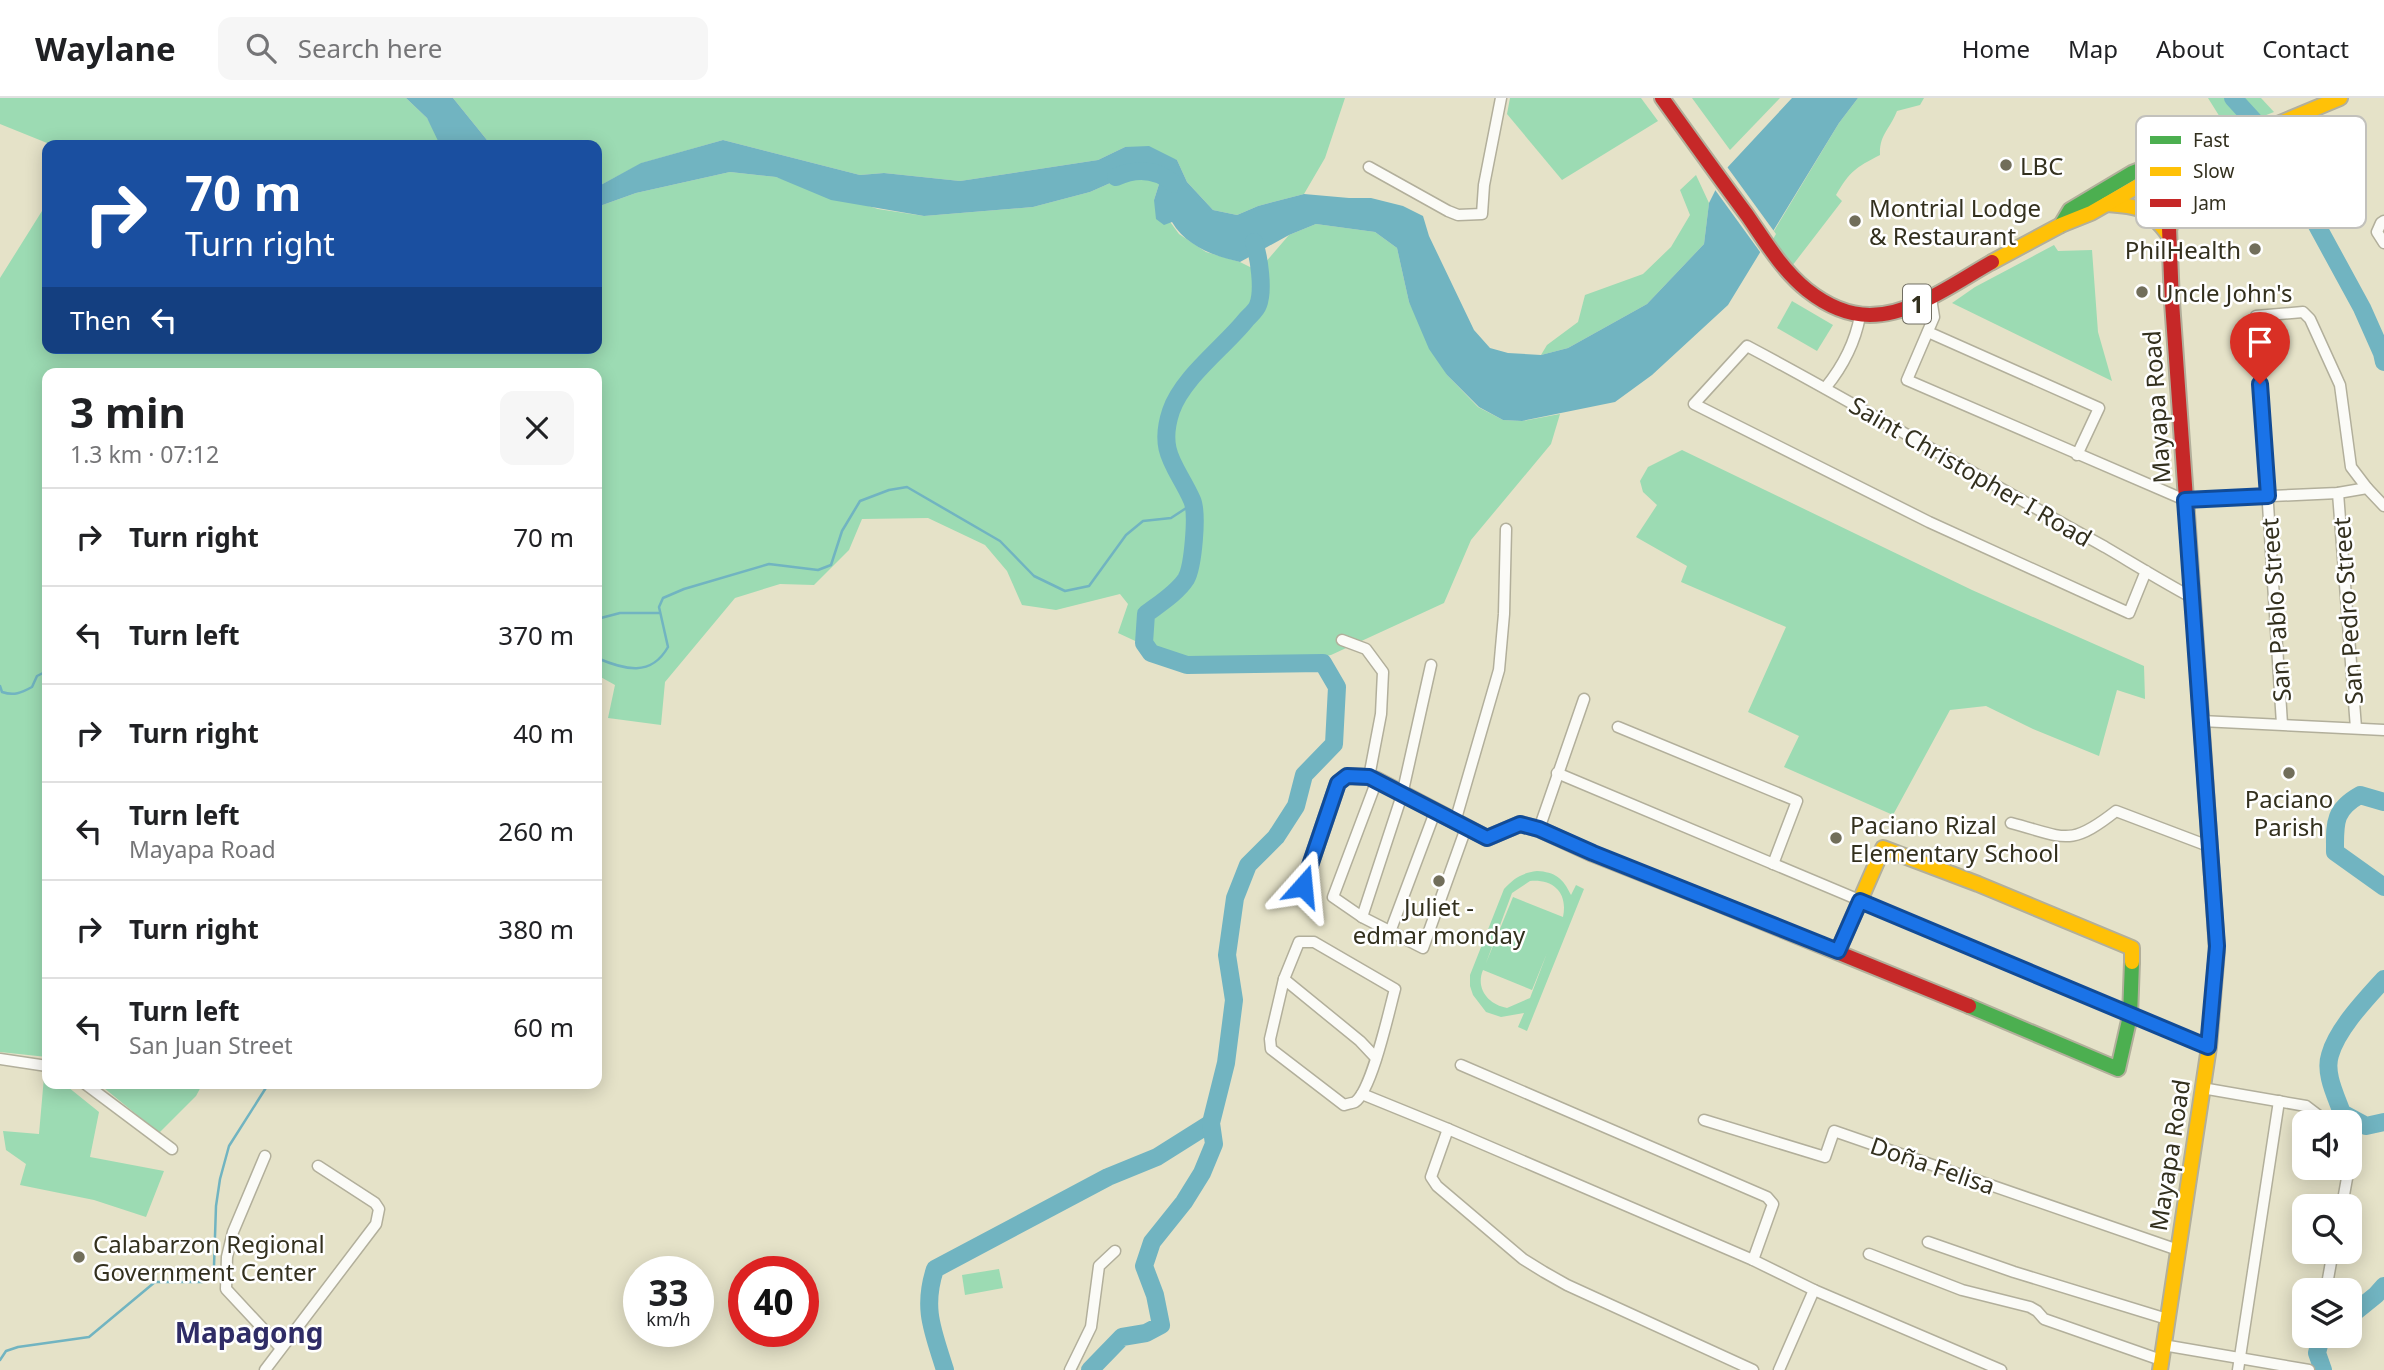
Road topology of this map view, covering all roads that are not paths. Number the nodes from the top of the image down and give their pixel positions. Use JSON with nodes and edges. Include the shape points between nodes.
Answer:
{"nodes":[{"id":1,"x":1501,"y":98,"type":"edge"},
{"id":2,"x":1662,"y":98,"type":"edge"},
{"id":3,"x":2340,"y":98,"type":"edge"},
{"id":4,"x":2295,"y":116,"type":"edge"},
{"id":5,"x":1368,"y":167,"type":"dead end"},
{"id":6,"x":2136,"y":179,"type":"edge"},
{"id":7,"x":2136,"y":183,"type":"edge"},
{"id":8,"x":2107,"y":204,"type":"junction"},
{"id":9,"x":2136,"y":206,"type":"edge"},
{"id":10,"x":2384,"y":221,"type":"edge"},
{"id":11,"x":2061,"y":225,"type":"junction"},
{"id":12,"x":2163,"y":228,"type":"edge"},
{"id":13,"x":2168,"y":228,"type":"edge"},
{"id":14,"x":2170,"y":228,"type":"edge"},
{"id":15,"x":2168,"y":234,"type":"junction"},
{"id":16,"x":2384,"y":243,"type":"edge"},
{"id":17,"x":1931,"y":298,"type":"junction"},
{"id":18,"x":1860,"y":316,"type":"junction"},
{"id":19,"x":1928,"y":332,"type":"junction"},
{"id":20,"x":1826,"y":387,"type":"junction"},
{"id":21,"x":2077,"y":455,"type":"junction"},
{"id":22,"x":2367,"y":488,"type":"junction"},
{"id":23,"x":2338,"y":493,"type":"junction"},
{"id":24,"x":2268,"y":496,"type":"junction"},
{"id":25,"x":2185,"y":500,"type":"junction"},
{"id":26,"x":2384,"y":506,"type":"edge"},
{"id":27,"x":1506,"y":529,"type":"dead end"},
{"id":28,"x":2146,"y":571,"type":"junction"},
{"id":29,"x":2193,"y":598,"type":"junction"},
{"id":30,"x":1342,"y":640,"type":"dead end"},
{"id":31,"x":1431,"y":665,"type":"dead end"},
{"id":32,"x":1584,"y":699,"type":"dead end"},
{"id":33,"x":2201,"y":721,"type":"junction"},
{"id":34,"x":2283,"y":724,"type":"junction"},
{"id":35,"x":1618,"y":727,"type":"dead end"},
{"id":36,"x":2356,"y":729,"type":"junction"},
{"id":37,"x":2384,"y":730,"type":"edge"},
{"id":38,"x":1557,"y":774,"type":"junction"},
{"id":39,"x":1373,"y":779,"type":"junction"},
{"id":40,"x":1402,"y":795,"type":"junction"},
{"id":41,"x":1436,"y":812,"type":"junction"},
{"id":42,"x":2011,"y":823,"type":"dead end"},
{"id":43,"x":1461,"y":825,"type":"junction"},
{"id":44,"x":1539,"y":829,"type":"junction"},
{"id":45,"x":2211,"y":847,"type":"junction"},
{"id":46,"x":1773,"y":864,"type":"junction"},
{"id":47,"x":1303,"y":886,"type":"dead end"},
{"id":48,"x":1860,"y":901,"type":"junction"},
{"id":49,"x":1362,"y":916,"type":"junction"},
{"id":50,"x":1390,"y":932,"type":"junction"},
{"id":51,"x":1838,"y":951,"type":"junction"},
{"id":52,"x":1284,"y":979,"type":"junction"},
{"id":53,"x":2130,"y":1016,"type":"junction"},
{"id":54,"x":2208,"y":1047,"type":"junction"},
{"id":55,"x":1376,"y":1058,"type":"junction"},
{"id":56,"x":0,"y":1059,"type":"edge"},
{"id":57,"x":42,"y":1065,"type":"edge"},
{"id":58,"x":1461,"y":1065,"type":"dead end"},
{"id":59,"x":2203,"y":1088,"type":"junction"},
{"id":60,"x":92,"y":1089,"type":"edge"},
{"id":61,"x":1362,"y":1094,"type":"junction"},
{"id":62,"x":2279,"y":1101,"type":"junction"},
{"id":63,"x":2311,"y":1110,"type":"edge"},
{"id":64,"x":1704,"y":1120,"type":"dead end"},
{"id":65,"x":1448,"y":1129,"type":"junction"},
{"id":66,"x":172,"y":1149,"type":"dead end"},
{"id":67,"x":265,"y":1156,"type":"dead end"},
{"id":68,"x":318,"y":1166,"type":"dead end"},
{"id":69,"x":1928,"y":1242,"type":"dead end"},
{"id":70,"x":2178,"y":1250,"type":"junction"},
{"id":71,"x":1115,"y":1251,"type":"dead end"},
{"id":72,"x":1869,"y":1254,"type":"dead end"},
{"id":73,"x":1753,"y":1260,"type":"junction"},
{"id":74,"x":1814,"y":1290,"type":"junction"},
{"id":75,"x":2167,"y":1319,"type":"junction"},
{"id":76,"x":281,"y":1347,"type":"junction"},
{"id":77,"x":2240,"y":1357,"type":"junction"},
{"id":78,"x":2161,"y":1358,"type":"edge"},
{"id":79,"x":265,"y":1370,"type":"edge"},
{"id":80,"x":1070,"y":1370,"type":"edge"},
{"id":81,"x":1753,"y":1370,"type":"edge"},
{"id":82,"x":1779,"y":1370,"type":"edge"},
{"id":83,"x":2001,"y":1370,"type":"edge"},
{"id":84,"x":2238,"y":1370,"type":"edge"},
{"id":85,"x":2309,"y":1370,"type":"edge"}],
"edges":[{"from":1,"to":5,"type":"street","via":[[1482,214],[1448,211]]},
{"from":2,"to":18,"type":"main road","number":"1","via":[[1801,288],[1832,308]]},
{"from":3,"to":4,"type":"main road","number":"1"},
{"from":6,"to":11,"type":"main road","number":"1","via":[[2070,210]]},
{"from":7,"to":8,"type":"main road","number":"1"},
{"from":8,"to":9,"type":"main road"},
{"from":8,"to":11,"type":"main road","number":"1","via":[[2076,222]]},
{"from":10,"to":16,"type":"street","via":[[2377,232]]},
{"from":11,"to":17,"type":"main road","number":"1"},
{"from":12,"to":15,"type":"main road"},
{"from":13,"to":15,"type":"main road","name":"Mayapa Road"},
{"from":14,"to":15,"type":"main road"},
{"from":15,"to":25,"type":"main road","name":"Mayapa Road"},
{"from":17,"to":18,"type":"main road","number":"1","via":[[1898,312]]},
{"from":17,"to":19,"type":"street","via":[[1934,317]]},
{"from":18,"to":20,"type":"street","via":[[1847,355]]},
{"from":19,"to":21,"type":"street","via":[[2098,408]]},
{"from":19,"to":21,"type":"street","via":[[1907,380]]},
{"from":20,"to":28,"type":"street","name":"Saint Christopher I Road"},
{"from":20,"to":28,"type":"street","name":"Saint Christopher I Road","via":[[1747,346],[1694,404],[1929,522],[2129,613]]},
{"from":21,"to":25,"type":"street"},
{"from":22,"to":23,"type":"street"},
{"from":22,"to":24,"type":"street","name":"San Pablo Street","via":[[2351,467],[2340,385],[2303,312],[2256,316]]},
{"from":22,"to":26,"type":"street"},
{"from":23,"to":24,"type":"street"},
{"from":23,"to":36,"type":"street","name":"San Pedro Street"},
{"from":24,"to":25,"type":"street"},
{"from":24,"to":34,"type":"street","name":"San Pablo Street"},
{"from":25,"to":29,"type":"main road","name":"Mayapa Road"},
{"from":27,"to":43,"type":"street","via":[[1499,670]]},
{"from":28,"to":29,"type":"street","name":"Saint Christopher I Road"},
{"from":29,"to":33,"type":"main road","name":"Mayapa Road"},
{"from":30,"to":39,"type":"street","via":[[1366,649],[1383,672]]},
{"from":31,"to":40,"type":"street"},
{"from":32,"to":38,"type":"street"},
{"from":33,"to":34,"type":"street"},
{"from":33,"to":45,"type":"main road","name":"Mayapa Road"},
{"from":34,"to":36,"type":"street"},
{"from":35,"to":46,"type":"street","via":[[1797,801]]},
{"from":36,"to":37,"type":"street"},
{"from":38,"to":44,"type":"street"},
{"from":38,"to":46,"type":"street"},
{"from":39,"to":40,"type":"main road"},
{"from":39,"to":47,"type":"main road","via":[[1347,776],[1338,783]]},
{"from":39,"to":49,"type":"street","via":[[1333,897]]},
{"from":40,"to":41,"type":"main road"},
{"from":40,"to":49,"type":"street"},
{"from":41,"to":43,"type":"main road"},
{"from":41,"to":50,"type":"street"},
{"from":42,"to":45,"type":"street","via":[[2069,839],[2116,811]]},
{"from":43,"to":44,"type":"main road","via":[[1487,838],[1520,824]]},
{"from":43,"to":50,"type":"street","via":[[1423,948]]},
{"from":44,"to":51,"type":"main road"},
{"from":45,"to":54,"type":"main road","name":"Mayapa Road","via":[[2217,946]]},
{"from":46,"to":48,"type":"street"},
{"from":48,"to":51,"type":"main road"},
{"from":48,"to":53,"type":"street"},
{"from":48,"to":53,"type":"main road","via":[[1884,848],[2132,948]]},
{"from":49,"to":50,"type":"street"},
{"from":51,"to":53,"type":"main road","via":[[2118,1069]]},
{"from":52,"to":55,"type":"street"},
{"from":52,"to":55,"type":"street","via":[[1299,942],[1314,942],[1395,989]]},
{"from":52,"to":61,"type":"street","via":[[1271,1049],[1345,1105]]},
{"from":53,"to":54,"type":"street"},
{"from":54,"to":59,"type":"main road","name":"Mayapa Road"},
{"from":55,"to":61,"type":"street"},
{"from":56,"to":57,"type":"street"},
{"from":58,"to":73,"type":"street","via":[[1767,1197],[1773,1203]]},
{"from":59,"to":62,"type":"street"},
{"from":59,"to":70,"type":"main road","name":"Mayapa Road"},
{"from":60,"to":66,"type":"street"},
{"from":61,"to":65,"type":"street"},
{"from":62,"to":63,"type":"street"},
{"from":62,"to":77,"type":"street"},
{"from":64,"to":70,"type":"street","name":"Doña Felisa","via":[[1825,1157],[1834,1131]]},
{"from":65,"to":73,"type":"street"},
{"from":65,"to":81,"type":"street","via":[[1431,1177],[1523,1259],[1567,1285]]},
{"from":67,"to":76,"type":"street","via":[[233,1231],[226,1289]]},
{"from":68,"to":76,"type":"street","via":[[375,1203],[379,1216]]},
{"from":69,"to":75,"type":"street"},
{"from":70,"to":75,"type":"main road","name":"Mayapa Road"},
{"from":71,"to":80,"type":"street","via":[[1099,1266],[1091,1327]]},
{"from":72,"to":78,"type":"street","via":[[1962,1290],[2030,1307],[2044,1319]]},
{"from":73,"to":74,"type":"street"},
{"from":74,"to":82,"type":"street"},
{"from":74,"to":83,"type":"street"},
{"from":75,"to":78,"type":"main road","name":"Mayapa Road"},
{"from":76,"to":79,"type":"street"},
{"from":77,"to":78,"type":"street"},
{"from":77,"to":84,"type":"street"},
{"from":77,"to":85,"type":"street"}]}
